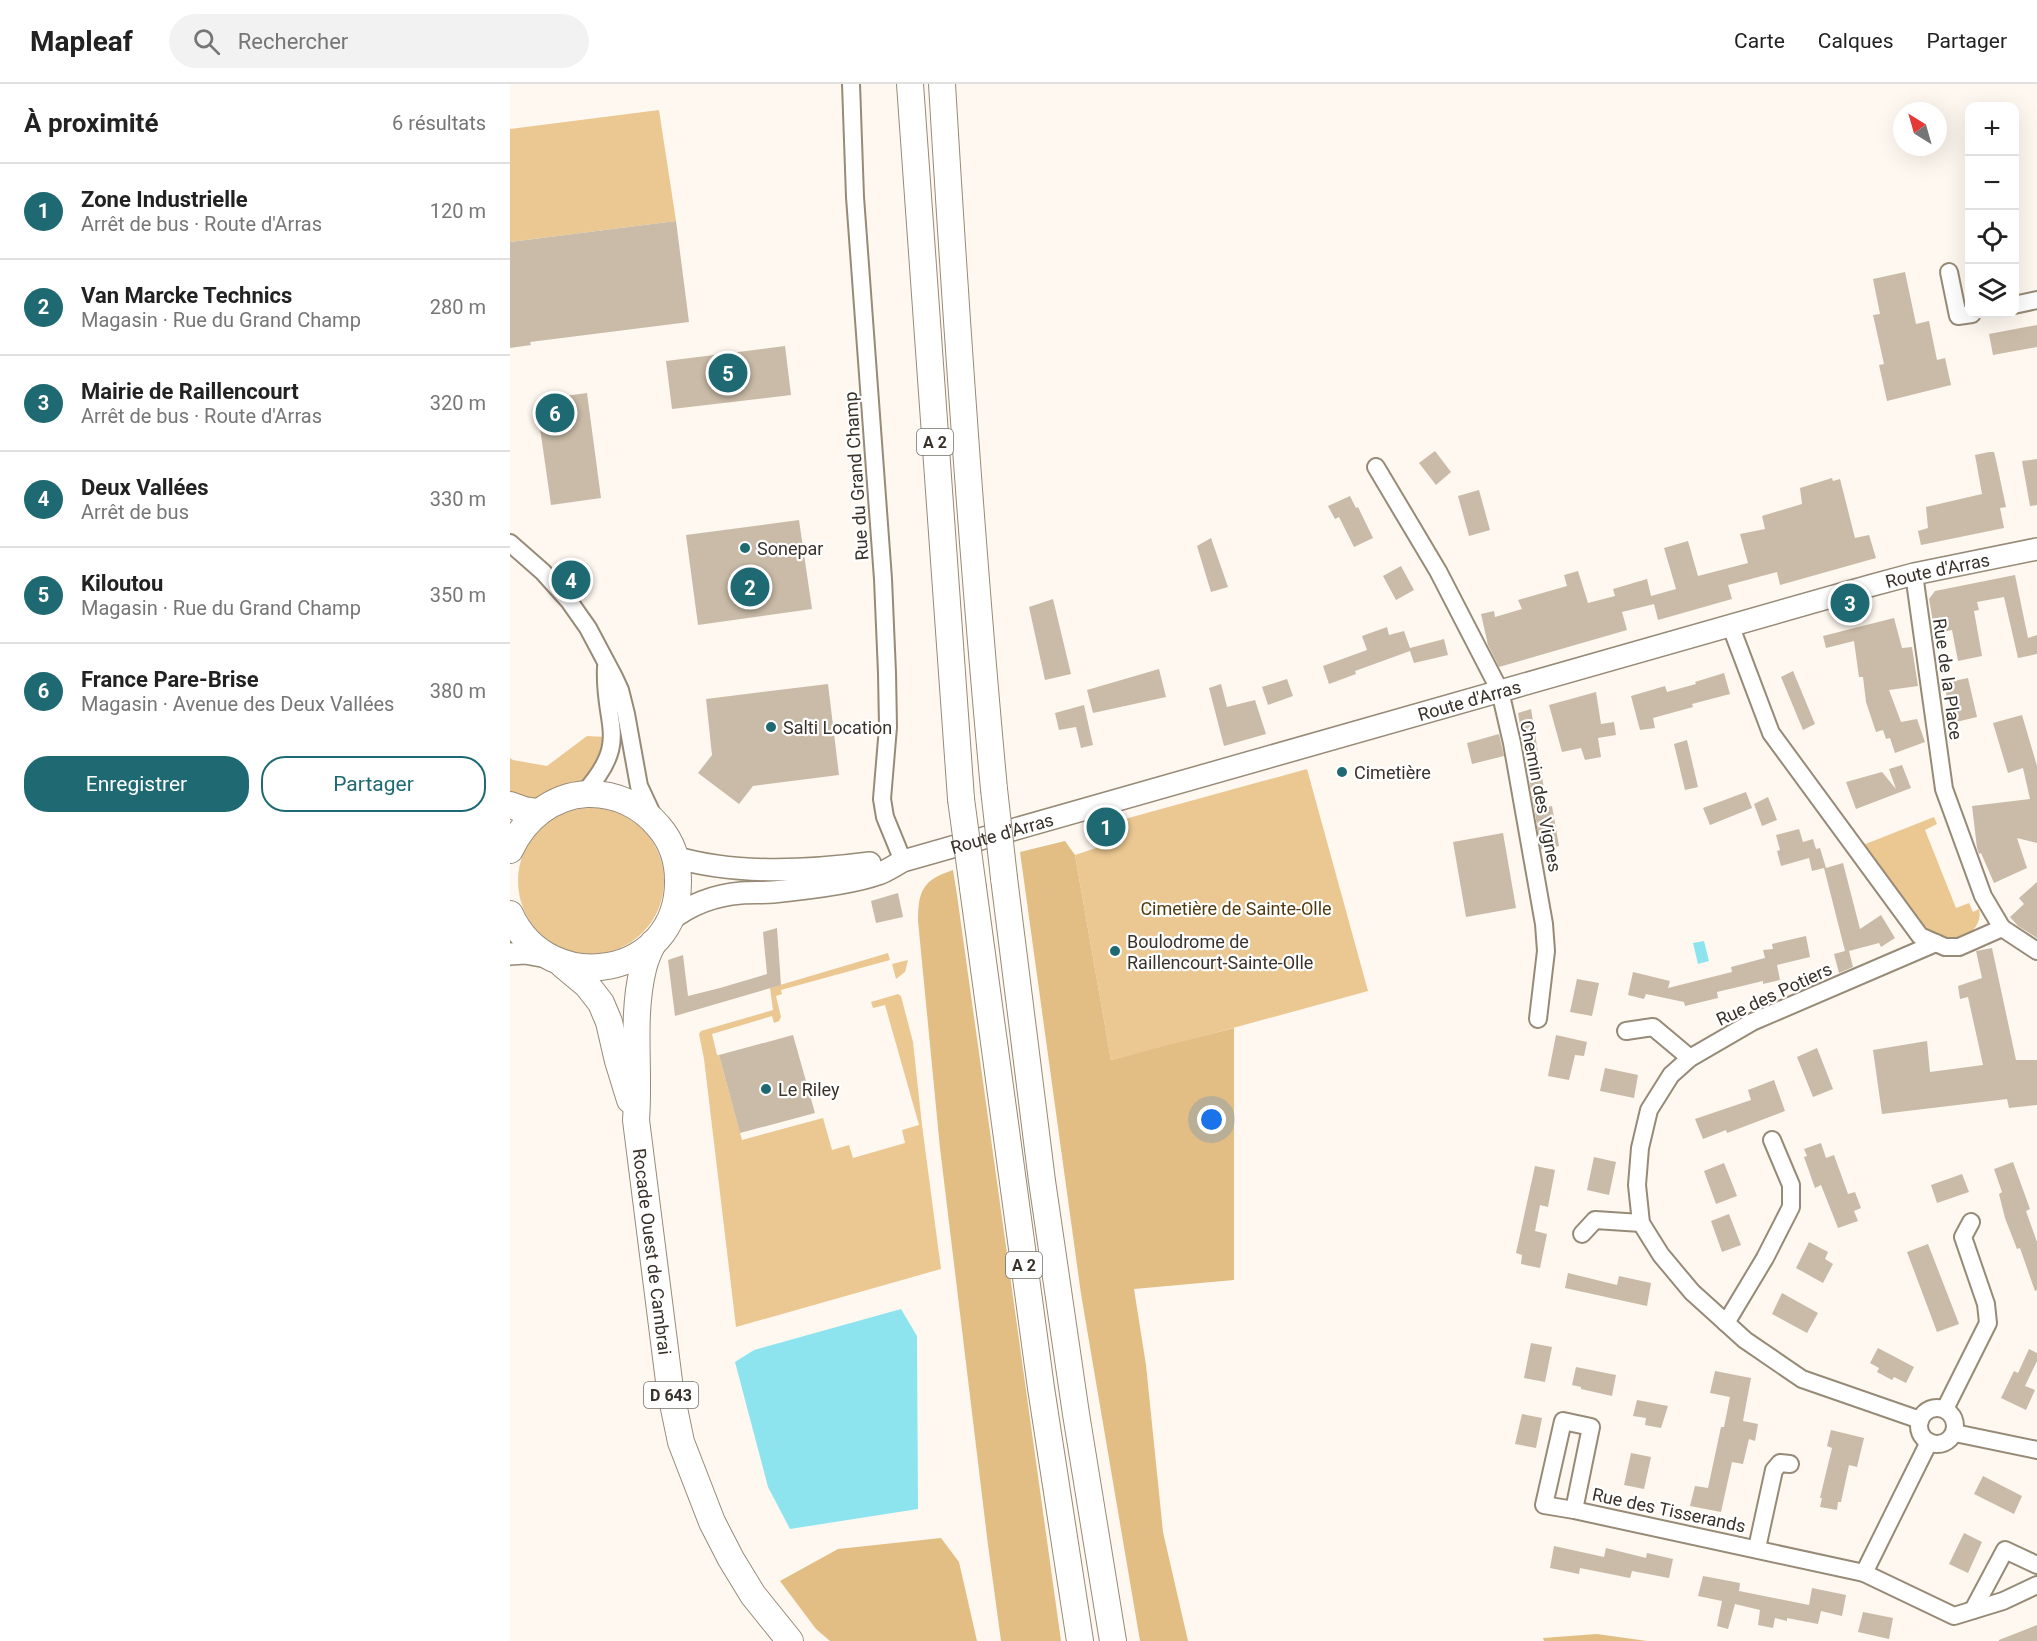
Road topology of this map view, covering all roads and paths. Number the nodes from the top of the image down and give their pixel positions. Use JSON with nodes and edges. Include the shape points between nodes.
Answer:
{"nodes":[{"id":1,"x":851,"y":84,"type":"edge"},
{"id":2,"x":910,"y":84,"type":"edge"},
{"id":3,"x":942,"y":84,"type":"edge"},
{"id":4,"x":1949,"y":273,"type":"dead end"},
{"id":5,"x":2037,"y":300,"type":"edge"},
{"id":6,"x":2019,"y":304,"type":"edge"},
{"id":7,"x":1965,"y":315,"type":"edge"},
{"id":8,"x":1376,"y":467,"type":"dead end"},
{"id":9,"x":510,"y":543,"type":"edge"},
{"id":10,"x":2037,"y":549,"type":"edge"},
{"id":11,"x":1914,"y":574,"type":"junction"},
{"id":12,"x":1731,"y":627,"type":"junction"},
{"id":13,"x":606,"y":666,"type":"junction"},
{"id":14,"x":1500,"y":691,"type":"junction"},
{"id":15,"x":584,"y":794,"type":"junction"},
{"id":16,"x":510,"y":805,"type":"edge"},
{"id":17,"x":538,"y":812,"type":"junction"},
{"id":18,"x":656,"y":823,"type":"junction"},
{"id":19,"x":510,"y":850,"type":"edge"},
{"id":20,"x":675,"y":857,"type":"junction"},
{"id":21,"x":903,"y":861,"type":"junction"},
{"id":22,"x":510,"y":914,"type":"edge"},
{"id":23,"x":669,"y":921,"type":"junction"},
{"id":24,"x":2002,"y":928,"type":"junction"},
{"id":25,"x":653,"y":943,"type":"junction"},
{"id":26,"x":1936,"y":943,"type":"junction"},
{"id":27,"x":2037,"y":951,"type":"edge"},
{"id":28,"x":510,"y":954,"type":"edge"},
{"id":29,"x":555,"y":961,"type":"junction"},
{"id":30,"x":1538,"y":1019,"type":"dead end"},
{"id":31,"x":1626,"y":1031,"type":"dead end"},
{"id":32,"x":1690,"y":1058,"type":"junction"},
{"id":33,"x":636,"y":1120,"type":"junction"},
{"id":34,"x":1772,"y":1140,"type":"dead end"},
{"id":35,"x":1971,"y":1222,"type":"dead end"},
{"id":36,"x":1641,"y":1223,"type":"junction"},
{"id":37,"x":1582,"y":1234,"type":"dead end"},
{"id":38,"x":1726,"y":1323,"type":"junction"},
{"id":39,"x":1945,"y":1409,"type":"junction"},
{"id":40,"x":1920,"y":1420,"type":"junction"},
{"id":41,"x":1955,"y":1433,"type":"junction"},
{"id":42,"x":1929,"y":1443,"type":"junction"},
{"id":43,"x":2037,"y":1450,"type":"edge"},
{"id":44,"x":1790,"y":1464,"type":"dead end"},
{"id":45,"x":1574,"y":1510,"type":"junction"},
{"id":46,"x":1757,"y":1548,"type":"junction"},
{"id":47,"x":2037,"y":1565,"type":"edge"},
{"id":48,"x":1864,"y":1573,"type":"junction"},
{"id":49,"x":2037,"y":1585,"type":"edge"},
{"id":50,"x":1973,"y":1610,"type":"junction"},
{"id":51,"x":790,"y":1641,"type":"edge"},
{"id":52,"x":1080,"y":1641,"type":"edge"},
{"id":53,"x":1113,"y":1641,"type":"edge"}],
"edges":[{"from":1,"to":21,"type":"street","name":"Rue du Grand Champ","via":[[888,682],[882,799]]},
{"from":2,"to":52,"type":"highway","number":"A 2","bridge":true,"via":[[961,799]]},
{"from":3,"to":53,"type":"highway","number":"A 2","bridge":true,"via":[[962,417],[994,789],[1043,1192]]},
{"from":4,"to":7,"type":"street","via":[[1958,316]]},
{"from":5,"to":6,"type":"street"},
{"from":8,"to":14,"type":"street","name":"Chemin des Vignes","via":[[1438,571]]},
{"from":9,"to":13,"type":"street","via":[[568,600],[588,628]]},
{"from":10,"to":11,"type":"main road","name":"Route d'Arras"},
{"from":11,"to":12,"type":"main road","name":"Route d'Arras"},
{"from":11,"to":24,"type":"street","name":"Rue de la Place","via":[[1944,789],[1983,896]]},
{"from":12,"to":14,"type":"main road","name":"Route d'Arras"},
{"from":12,"to":26,"type":"street","via":[[1771,733],[1920,936]]},
{"from":13,"to":15,"type":"street","via":[[612,746],[605,767]]},
{"from":13,"to":18,"type":"street","via":[[620,690],[639,786]]},
{"from":14,"to":21,"type":"main road","name":"Route d'Arras"},
{"from":14,"to":30,"type":"street","name":"Chemin des Vignes","via":[[1544,924],[1546,951]]},
{"from":15,"to":17,"type":"highway","via":[[567,797]]},
{"from":15,"to":18,"type":"highway","via":[[623,800]]},
{"from":16,"to":17,"type":"highway"},
{"from":17,"to":19,"type":"highway"},
{"from":18,"to":20,"type":"highway"},
{"from":20,"to":21,"type":"main road","via":[[706,865],[788,870]]},
{"from":20,"to":23,"type":"highway","via":[[678,890]]},
{"from":21,"to":23,"type":"main road","via":[[878,874],[832,884],[714,898],[681,911]]},
{"from":22,"to":29,"type":"highway","name":"Rocade Ouest de Cambrai","via":[[524,938]]},
{"from":23,"to":25,"type":"highway"},
{"from":24,"to":26,"type":"street","via":[[1959,947]]},
{"from":24,"to":27,"type":"street"},
{"from":25,"to":29,"type":"highway","via":[[611,967],[591,969]]},
{"from":25,"to":33,"type":"highway","name":"Rocade Ouest de Cambrai","number":"D 643","via":[[643,967],[637,1007]]},
{"from":26,"to":32,"type":"street","name":"Rue des Potiers","via":[[1752,1022]]},
{"from":28,"to":29,"type":"main road","via":[[525,953]]},
{"from":29,"to":33,"type":"highway","name":"Rocade Ouest de Cambrai","number":"D 643","via":[[587,985],[601,1004]]},
{"from":31,"to":32,"type":"street","via":[[1653,1027]]},
{"from":32,"to":36,"type":"street","name":"Rue des Potiers","via":[[1671,1076],[1649,1110],[1637,1185]]},
{"from":33,"to":51,"type":"highway","name":"Rocade Ouest de Cambrai","number":"D 643","via":[[670,1389],[681,1442],[731,1559],[753,1595]]},
{"from":34,"to":38,"type":"street","via":[[1791,1185],[1791,1207]]},
{"from":35,"to":39,"type":"street","via":[[1963,1237],[1986,1304],[1988,1323]]},
{"from":36,"to":37,"type":"street","via":[[1595,1220]]},
{"from":36,"to":38,"type":"street","name":"Rue des Potiers","via":[[1692,1292]]},
{"from":38,"to":40,"type":"street","name":"Rue des Potiers","via":[[1802,1379]]},
{"from":39,"to":40,"type":"street","via":[[1933,1408]]},
{"from":39,"to":41,"type":"street","via":[[1955,1422]]},
{"from":40,"to":42,"type":"street","via":[[1921,1436]]},
{"from":41,"to":42,"type":"street","via":[[1947,1442]]},
{"from":41,"to":43,"type":"street"},
{"from":42,"to":48,"type":"street"},
{"from":44,"to":46,"type":"street","name":"Rue des Tisserands","via":[[1780,1463],[1774,1470]]},
{"from":45,"to":45,"type":"street","name":"Rue des Tisserands","via":[[1591,1427],[1563,1421],[1544,1505]]},
{"from":45,"to":46,"type":"street","name":"Rue des Tisserands"},
{"from":46,"to":48,"type":"street","name":"Rue des Tisserands"},
{"from":47,"to":50,"type":"street","via":[[2005,1550]]},
{"from":48,"to":50,"type":"street","name":"Rue des Tisserands","via":[[1954,1616]]},
{"from":49,"to":50,"type":"street","name":"Rue des Tisserands"}]}
